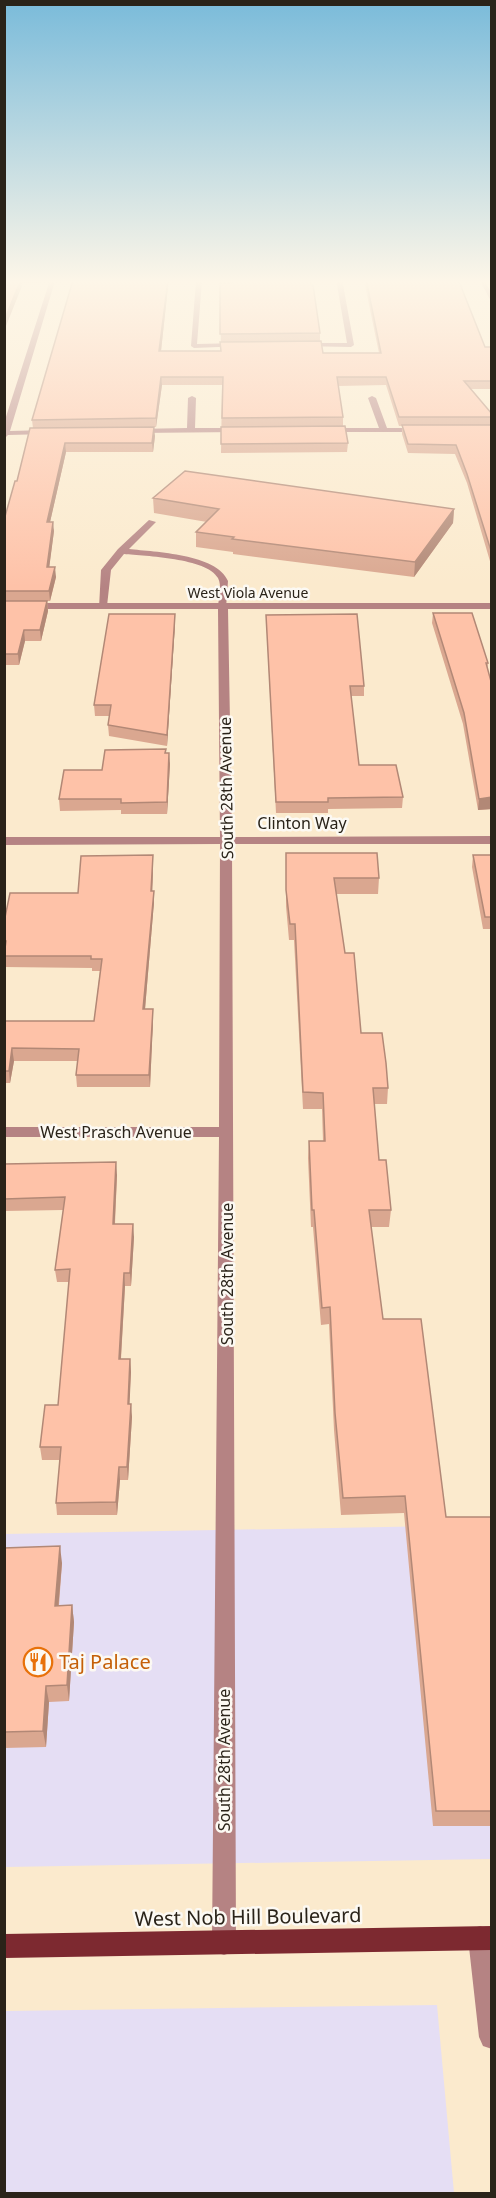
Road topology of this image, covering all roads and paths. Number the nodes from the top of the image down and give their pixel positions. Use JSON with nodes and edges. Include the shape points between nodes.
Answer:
{"nodes":[{"id":1,"x":21,"y":382,"type":"edge"},
{"id":2,"x":192,"y":398,"type":"dead end"},
{"id":3,"x":372,"y":398,"type":"dead end"},
{"id":4,"x":191,"y":430,"type":"junction"},
{"id":5,"x":248,"y":430,"type":"edge"},
{"id":6,"x":316,"y":430,"type":"edge"},
{"id":7,"x":384,"y":430,"type":"junction"},
{"id":8,"x":432,"y":430,"type":"edge"},
{"id":9,"x":122,"y":431,"type":"edge"},
{"id":10,"x":52,"y":432,"type":"edge"},
{"id":11,"x":5,"y":435,"type":"edge"},
{"id":12,"x":152,"y":522,"type":"dead end"},
{"id":13,"x":121,"y":551,"type":"junction"},
{"id":14,"x":4,"y":606,"type":"edge"},
{"id":15,"x":102,"y":606,"type":"junction"},
{"id":16,"x":223,"y":606,"type":"junction"},
{"id":17,"x":492,"y":606,"type":"edge"},
{"id":18,"x":227,"y":839,"type":"junction"},
{"id":19,"x":492,"y":840,"type":"edge"},
{"id":20,"x":4,"y":841,"type":"edge"},
{"id":21,"x":4,"y":1132,"type":"edge"},
{"id":22,"x":227,"y":1132,"type":"junction"},
{"id":23,"x":486,"y":1938,"type":"edge"},
{"id":24,"x":224,"y":1943,"type":"junction"},
{"id":25,"x":4,"y":1946,"type":"edge"},
{"id":26,"x":492,"y":2037,"type":"edge"}],
"edges":[{"from":1,"to":11,"type":"street"},
{"from":2,"to":4,"type":"street"},
{"from":3,"to":7,"type":"street"},
{"from":4,"to":5,"type":"street"},
{"from":4,"to":9,"type":"street"},
{"from":6,"to":7,"type":"street"},
{"from":7,"to":8,"type":"street"},
{"from":10,"to":11,"type":"street"},
{"from":12,"to":13,"type":"street"},
{"from":13,"to":15,"type":"street","via":[[106,570]]},
{"from":13,"to":16,"type":"street","name":"South 28th Avenue","via":[[206,565],[219,572],[224,580]]},
{"from":14,"to":15,"type":"street","name":"West Viola Avenue"},
{"from":15,"to":16,"type":"street","name":"West Viola Avenue"},
{"from":16,"to":17,"type":"street","name":"West Viola Avenue"},
{"from":16,"to":18,"type":"street","name":"South 28th Avenue"},
{"from":18,"to":19,"type":"street","name":"Clinton Way"},
{"from":18,"to":20,"type":"street","name":"Clinton Way"},
{"from":18,"to":22,"type":"street","name":"South 28th Avenue"},
{"from":21,"to":22,"type":"street","name":"West Prasch Avenue"},
{"from":22,"to":24,"type":"street","name":"South 28th Avenue"},
{"from":23,"to":24,"type":"main road","name":"West Nob Hill Boulevard"},
{"from":23,"to":26,"type":"street"},
{"from":24,"to":25,"type":"main road","name":"West Nob Hill Boulevard"}]}
